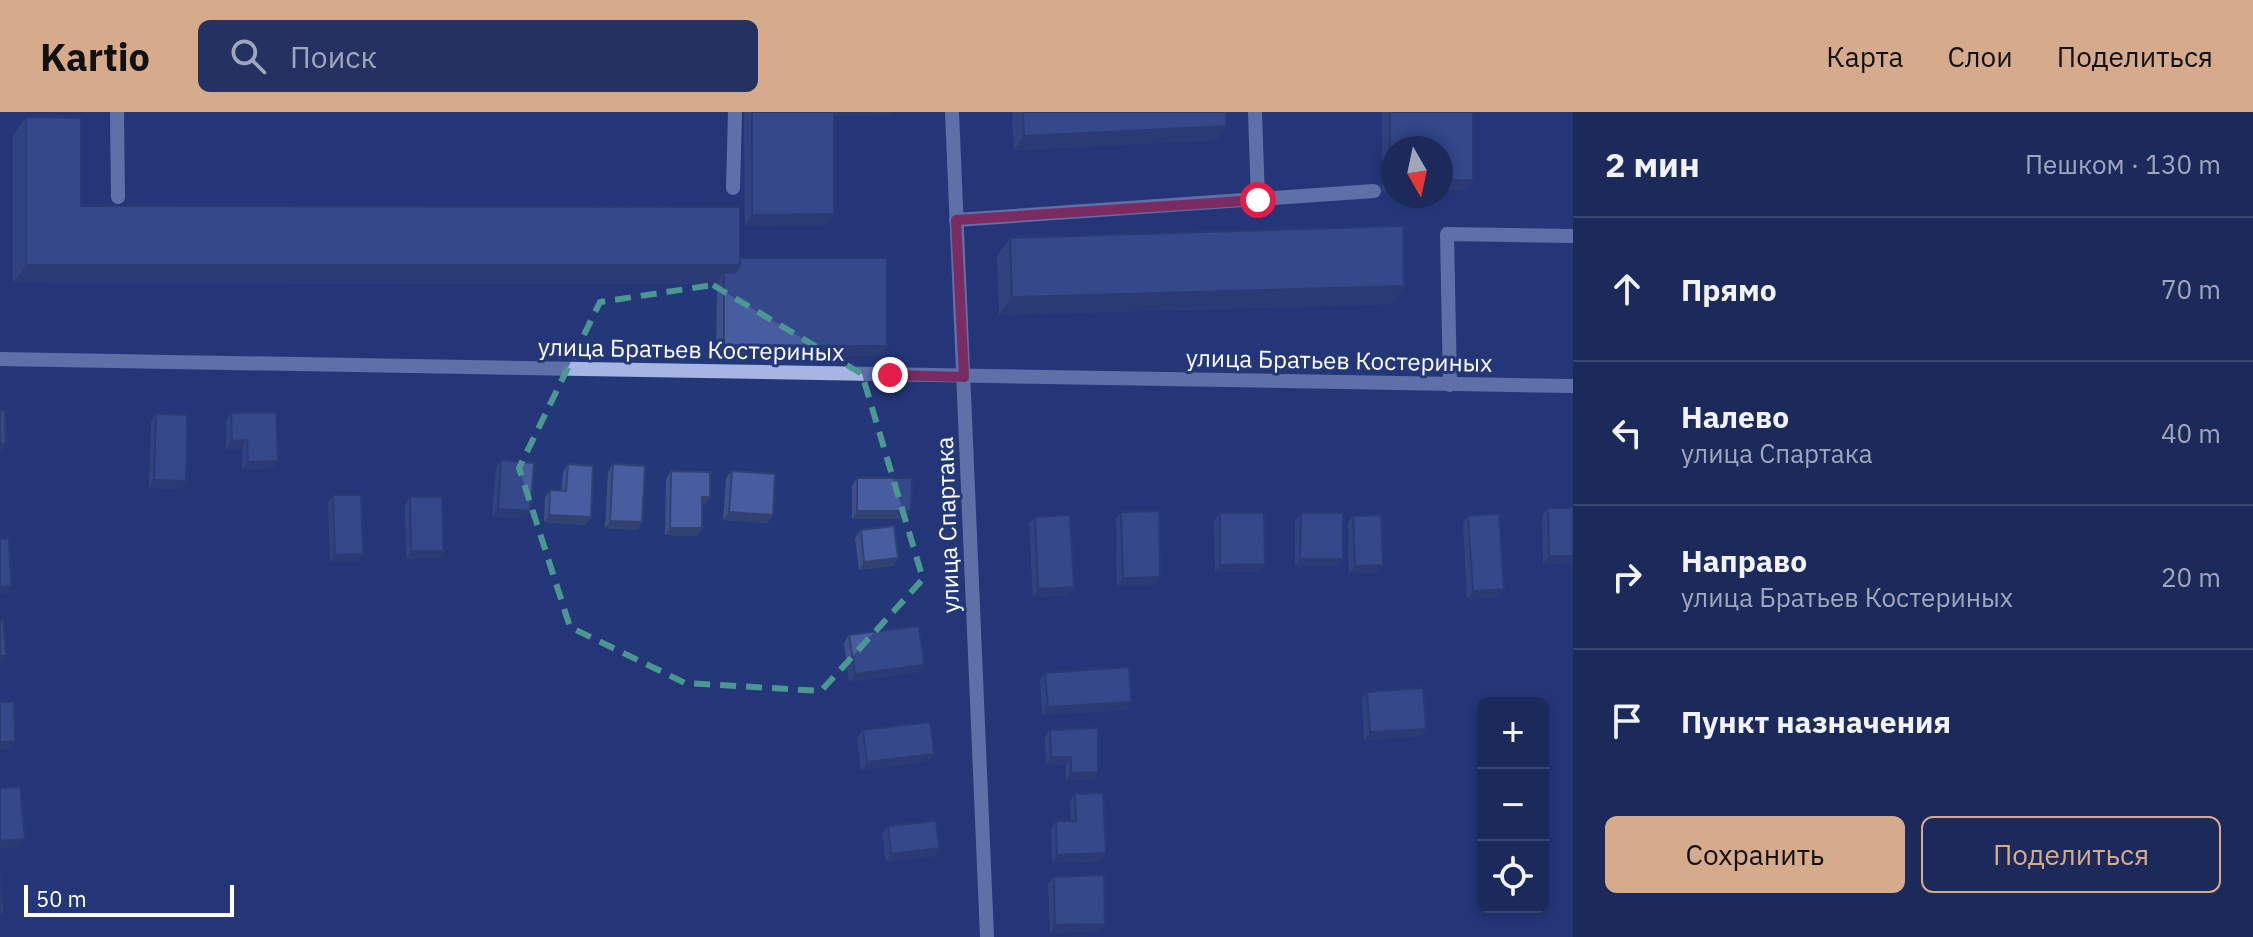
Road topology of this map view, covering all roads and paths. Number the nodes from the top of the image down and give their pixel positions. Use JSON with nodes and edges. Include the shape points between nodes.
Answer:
{"nodes":[{"id":1,"x":117,"y":112,"type":"edge"},
{"id":2,"x":735,"y":112,"type":"edge"},
{"id":3,"x":952,"y":112,"type":"edge"},
{"id":4,"x":1255,"y":112,"type":"edge"},
{"id":5,"x":733,"y":188,"type":"dead end"},
{"id":6,"x":1374,"y":191,"type":"dead end"},
{"id":7,"x":118,"y":197,"type":"dead end"},
{"id":8,"x":1258,"y":200,"type":"junction"},
{"id":9,"x":956,"y":220,"type":"junction"},
{"id":10,"x":1573,"y":236,"type":"edge"},
{"id":11,"x":0,"y":359,"type":"edge"},
{"id":12,"x":964,"y":377,"type":"junction"},
{"id":13,"x":1450,"y":385,"type":"junction"},
{"id":14,"x":1573,"y":386,"type":"edge"},
{"id":15,"x":987,"y":937,"type":"edge"}],
"edges":[{"from":1,"to":7,"type":"street"},
{"from":2,"to":5,"type":"street"},
{"from":3,"to":9,"type":"street","name":"улица Спартака"},
{"from":4,"to":8,"type":"street"},
{"from":6,"to":8,"type":"street"},
{"from":8,"to":9,"type":"street"},
{"from":9,"to":12,"type":"street","name":"улица Спартака"},
{"from":10,"to":13,"type":"street","via":[[1447,234]]},
{"from":11,"to":12,"type":"street","name":"улица Братьев Костериных"},
{"from":12,"to":13,"type":"street","name":"улица Братьев Костериных"},
{"from":12,"to":15,"type":"street","name":"улица Спартака"},
{"from":13,"to":14,"type":"street","name":"улица Братьев Костериных"}]}
